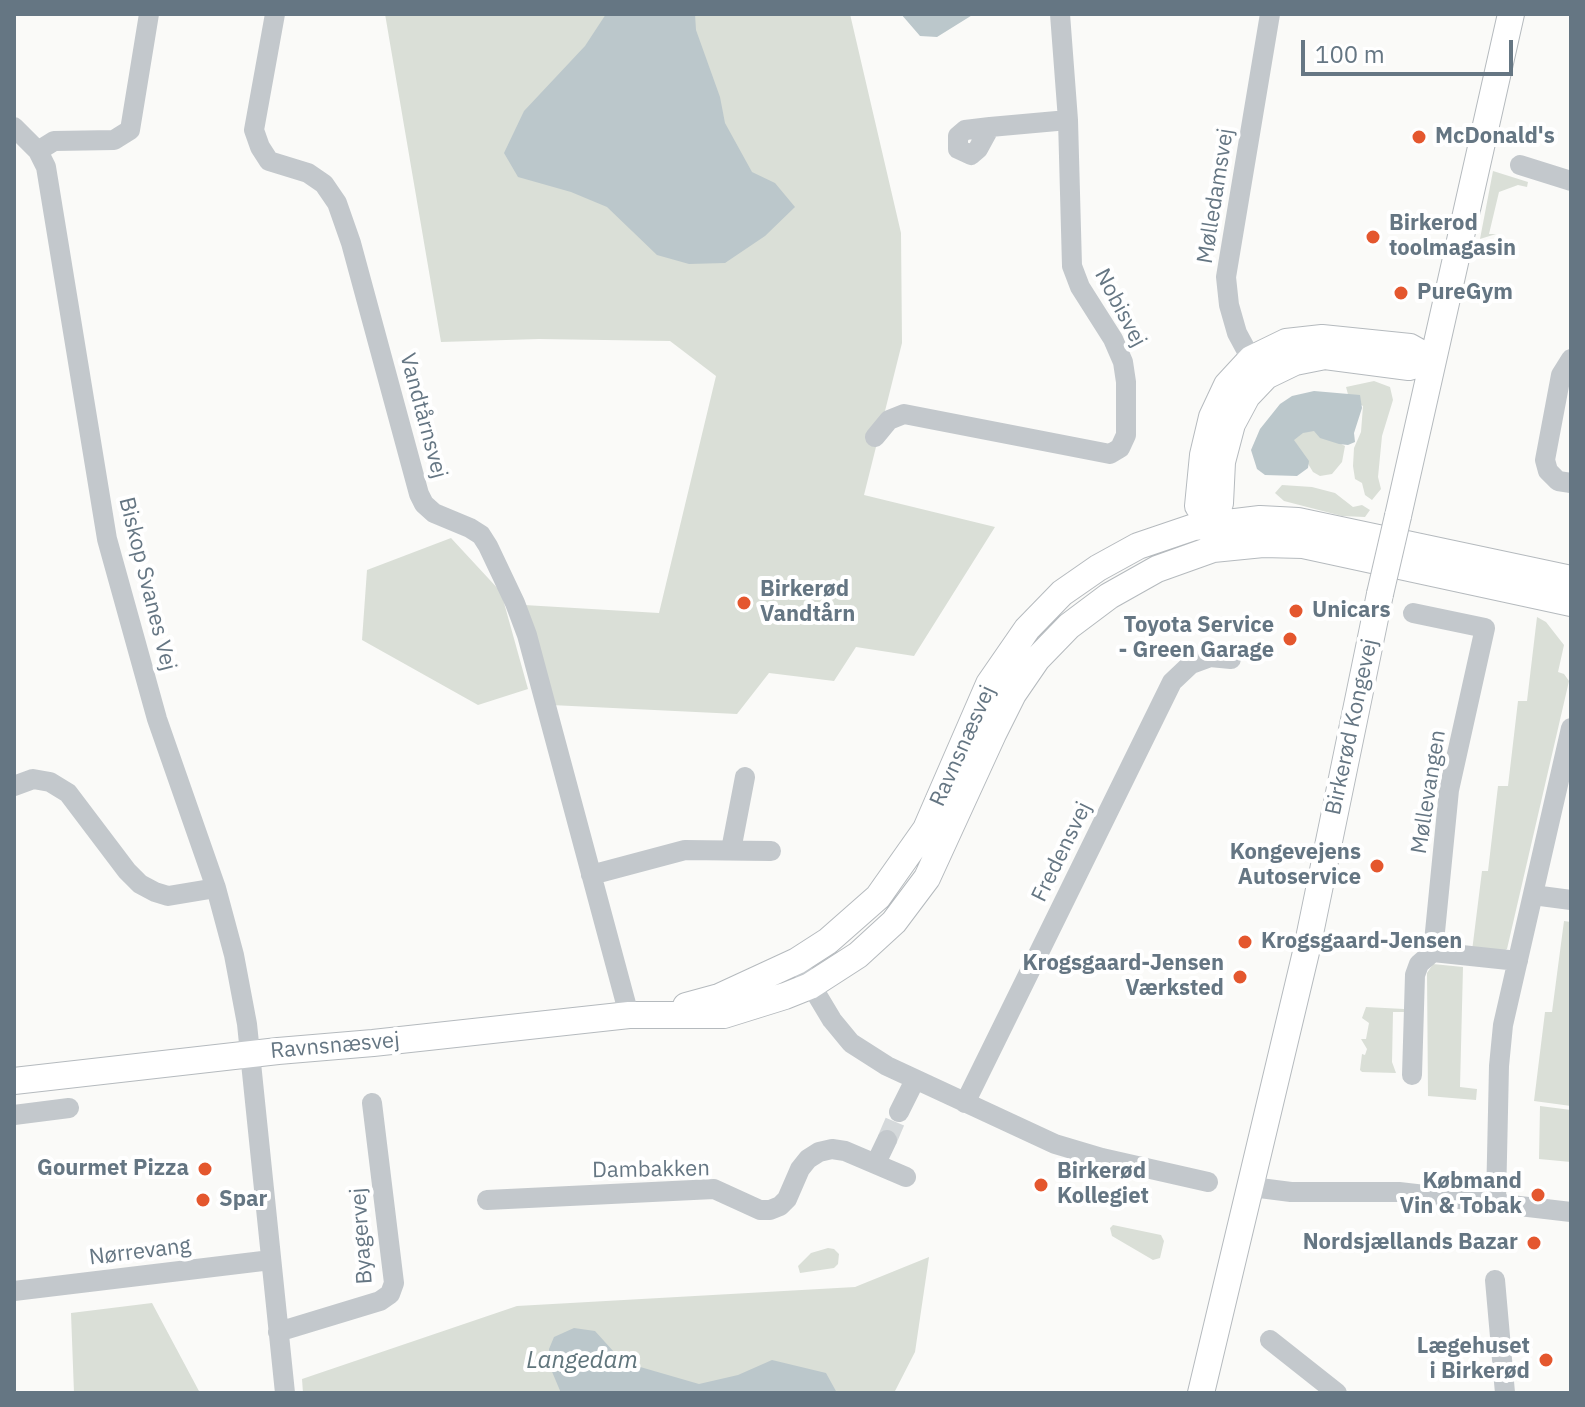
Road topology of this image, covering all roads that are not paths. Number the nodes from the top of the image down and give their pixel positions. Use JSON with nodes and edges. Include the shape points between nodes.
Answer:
{"nodes":[{"id":1,"x":149,"y":14,"type":"edge"},
{"id":2,"x":275,"y":14,"type":"edge"},
{"id":3,"x":1060,"y":14,"type":"edge"},
{"id":4,"x":1270,"y":14,"type":"edge"},
{"id":5,"x":1511,"y":14,"type":"edge"},
{"id":6,"x":1068,"y":120,"type":"junction"},
{"id":7,"x":14,"y":127,"type":"edge"},
{"id":8,"x":990,"y":127,"type":"dead end"},
{"id":9,"x":38,"y":151,"type":"junction"},
{"id":10,"x":1520,"y":165,"type":"dead end"},
{"id":11,"x":1571,"y":181,"type":"edge"},
{"id":12,"x":1571,"y":359,"type":"edge"},
{"id":13,"x":1433,"y":360,"type":"junction"},
{"id":14,"x":1258,"y":368,"type":"junction"},
{"id":15,"x":875,"y":437,"type":"dead end"},
{"id":16,"x":1571,"y":483,"type":"edge"},
{"id":17,"x":1213,"y":537,"type":"junction"},
{"id":18,"x":1571,"y":579,"type":"edge"},
{"id":19,"x":1571,"y":603,"type":"edge"},
{"id":20,"x":1413,"y":613,"type":"dead end"},
{"id":21,"x":1231,"y":659,"type":"dead end"},
{"id":22,"x":1571,"y":728,"type":"edge"},
{"id":23,"x":745,"y":777,"type":"dead end"},
{"id":24,"x":14,"y":786,"type":"edge"},
{"id":25,"x":731,"y":850,"type":"junction"},
{"id":26,"x":771,"y":851,"type":"dead end"},
{"id":27,"x":591,"y":875,"type":"junction"},
{"id":28,"x":216,"y":888,"type":"junction"},
{"id":29,"x":1533,"y":895,"type":"junction"},
{"id":30,"x":1571,"y":900,"type":"edge"},
{"id":31,"x":1433,"y":952,"type":"junction"},
{"id":32,"x":797,"y":961,"type":"junction"},
{"id":33,"x":1518,"y":961,"type":"junction"},
{"id":34,"x":810,"y":986,"type":"junction"},
{"id":35,"x":629,"y":1015,"type":"junction"},
{"id":36,"x":656,"y":1015,"type":"junction"},
{"id":37,"x":249,"y":1055,"type":"junction"},
{"id":38,"x":1412,"y":1075,"type":"dead end"},
{"id":39,"x":915,"y":1080,"type":"junction"},
{"id":40,"x":14,"y":1081,"type":"edge"},
{"id":41,"x":372,"y":1103,"type":"dead end"},
{"id":42,"x":965,"y":1103,"type":"junction"},
{"id":43,"x":69,"y":1108,"type":"dead end"},
{"id":44,"x":899,"y":1112,"type":"tunnel mouth"},
{"id":45,"x":14,"y":1115,"type":"edge"},
{"id":46,"x":887,"y":1140,"type":"tunnel mouth"},
{"id":47,"x":876,"y":1163,"type":"junction"},
{"id":48,"x":906,"y":1177,"type":"dead end"},
{"id":49,"x":1208,"y":1182,"type":"dead end"},
{"id":50,"x":1252,"y":1187,"type":"junction"},
{"id":51,"x":487,"y":1200,"type":"dead end"},
{"id":52,"x":1496,"y":1202,"type":"junction"},
{"id":53,"x":1571,"y":1212,"type":"edge"},
{"id":54,"x":271,"y":1260,"type":"junction"},
{"id":55,"x":1495,"y":1280,"type":"dead end"},
{"id":56,"x":14,"y":1291,"type":"edge"},
{"id":57,"x":278,"y":1332,"type":"junction"},
{"id":58,"x":1270,"y":1340,"type":"dead end"},
{"id":59,"x":285,"y":1393,"type":"edge"},
{"id":60,"x":1201,"y":1393,"type":"edge"},
{"id":61,"x":1337,"y":1393,"type":"edge"},
{"id":62,"x":1505,"y":1393,"type":"edge"}],
"edges":[{"from":1,"to":9,"type":"street","via":[[130,130],[114,140],[54,141]]},
{"from":2,"to":27,"type":"street","name":"Vandtårnsvej","via":[[254,130],[260,147],[269,161],[324,184],[337,203],[419,494],[434,513],[481,535],[515,603]]},
{"from":3,"to":6,"type":"street","name":"Nobisvej"},
{"from":4,"to":14,"type":"street","name":"Mølledamsvej","via":[[1226,277],[1237,333]]},
{"from":5,"to":13,"type":"main road","name":"Birkerød Kongevej"},
{"from":6,"to":8,"type":"street"},
{"from":6,"to":15,"type":"street","name":"Nobisvej","via":[[1072,266],[1123,362],[1126,435],[1120,448],[1110,454],[904,414],[889,420]]},
{"from":7,"to":9,"type":"street","name":"Biskop Svanes Vej"},
{"from":9,"to":28,"type":"street","name":"Biskop Svanes Vej","via":[[46,167],[107,539],[157,719]]},
{"from":10,"to":11,"type":"street"},
{"from":12,"to":16,"type":"street","via":[[1561,375],[1545,460],[1558,481]]},
{"from":13,"to":14,"type":"main road","via":[[1409,367],[1325,356]]},
{"from":13,"to":50,"type":"main road","name":"Birkerød Kongevej","bridge":true},
{"from":14,"to":17,"type":"main road","via":[[1232,424]]},
{"from":17,"to":18,"type":"main road","name":"Ravnsnæsvej","via":[[1260,519],[1298,521]]},
{"from":17,"to":19,"type":"main road","name":"Ravnsnæsvej","via":[[1303,545]]},
{"from":17,"to":32,"type":"main road","name":"Ravnsnæsvej","via":[[1194,527],[1138,546],[1062,593],[1027,629],[989,684],[926,829],[878,897]]},
{"from":17,"to":34,"type":"main road","name":"Ravnsnæsvej","via":[[1109,596],[1037,659],[1013,694],[927,878],[894,922],[858,955]]},
{"from":20,"to":31,"type":"street","name":"Møllevangen","via":[[1485,628],[1449,790]]},
{"from":21,"to":42,"type":"street","name":"Fredensvej","via":[[1210,657],[1191,664],[1172,682]]},
{"from":22,"to":29,"type":"street"},
{"from":23,"to":25,"type":"street"},
{"from":24,"to":28,"type":"street","via":[[33,779],[68,793],[127,871],[155,892],[168,896]]},
{"from":25,"to":26,"type":"street"},
{"from":25,"to":27,"type":"street","via":[[685,850]]},
{"from":27,"to":35,"type":"street","name":"Vandtårnsvej"},
{"from":28,"to":37,"type":"street","name":"Biskop Svanes Vej","via":[[234,955]]},
{"from":29,"to":30,"type":"street"},
{"from":29,"to":33,"type":"street"},
{"from":31,"to":33,"type":"street"},
{"from":31,"to":38,"type":"street","via":[[1415,975]]},
{"from":32,"to":34,"type":"street"},
{"from":32,"to":36,"type":"main road","name":"Ravnsnæsvej","via":[[719,997]]},
{"from":33,"to":52,"type":"street","via":[[1499,1066]]},
{"from":34,"to":36,"type":"main road","name":"Ravnsnæsvej","via":[[724,1015]]},
{"from":34,"to":39,"type":"street","via":[[851,1043]]},
{"from":35,"to":36,"type":"main road","name":"Ravnsnæsvej"},
{"from":35,"to":37,"type":"main road","name":"Ravnsnæsvej"},
{"from":37,"to":40,"type":"main road","name":"Ravnsnæsvej"},
{"from":37,"to":54,"type":"street"},
{"from":39,"to":42,"type":"street"},
{"from":39,"to":44,"type":"street"},
{"from":41,"to":57,"type":"street","name":"Byagervej","via":[[394,1283],[390,1294]]},
{"from":42,"to":49,"type":"street","via":[[1055,1144]]},
{"from":43,"to":45,"type":"street"},
{"from":46,"to":47,"type":"street"},
{"from":47,"to":48,"type":"street","name":"Dambakken"},
{"from":47,"to":51,"type":"street","name":"Dambakken","via":[[845,1151],[819,1152],[800,1169],[787,1199],[770,1210],[714,1189]]},
{"from":50,"to":52,"type":"street","via":[[1399,1192]]},
{"from":50,"to":60,"type":"main road","name":"Birkerød Kongevej"},
{"from":52,"to":53,"type":"street"},
{"from":54,"to":56,"type":"street","name":"Nørrevang"},
{"from":54,"to":57,"type":"street"},
{"from":55,"to":62,"type":"street"},
{"from":57,"to":59,"type":"street"},
{"from":58,"to":61,"type":"street"}]}
